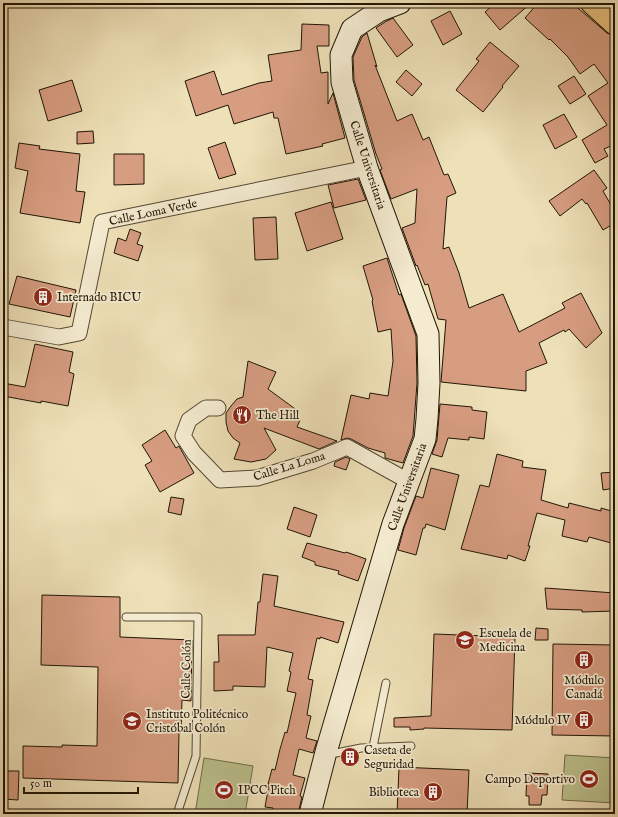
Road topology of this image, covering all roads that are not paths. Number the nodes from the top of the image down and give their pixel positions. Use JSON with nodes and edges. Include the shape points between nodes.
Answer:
{"nodes":[{"id":1,"x":400,"y":3,"type":"edge"},
{"id":2,"x":592,"y":3,"type":"edge"},
{"id":3,"x":615,"y":24,"type":"edge"},
{"id":4,"x":367,"y":168,"type":"junction"},
{"id":5,"x":3,"y":327,"type":"edge"},
{"id":6,"x":218,"y":408,"type":"dead end"},
{"id":7,"x":408,"y":481,"type":"junction"},
{"id":8,"x":126,"y":617,"type":"dead end"},
{"id":9,"x":386,"y":683,"type":"dead end"},
{"id":10,"x":410,"y":746,"type":"dead end"},
{"id":11,"x":373,"y":747,"type":"junction"},
{"id":12,"x":326,"y":752,"type":"junction"},
{"id":13,"x":177,"y":814,"type":"edge"},
{"id":14,"x":310,"y":814,"type":"edge"}],
"edges":[{"from":1,"to":4,"type":"street","name":"Calle Universitaria","via":[[379,11],[352,28],[340,55],[342,82]]},
{"from":2,"to":3,"type":"highway"},
{"from":4,"to":5,"type":"street","name":"Calle Loma Verde","via":[[102,222],[79,333],[59,337]]},
{"from":4,"to":7,"type":"street","name":"Calle Universitaria","via":[[428,334],[429,383],[425,439]]},
{"from":6,"to":7,"type":"street","name":"Calle La Loma","via":[[206,408],[189,420],[183,436],[194,453],[220,480],[257,478],[313,461],[347,447]]},
{"from":7,"to":12,"type":"street","name":"Calle Universitaria"},
{"from":8,"to":13,"type":"lane","name":"Calle Colón","via":[[198,617],[196,756]]},
{"from":9,"to":11,"type":"lane"},
{"from":10,"to":11,"type":"lane"},
{"from":11,"to":12,"type":"lane","via":[[336,753]]},
{"from":12,"to":14,"type":"street","name":"Calle Universitaria"}]}
